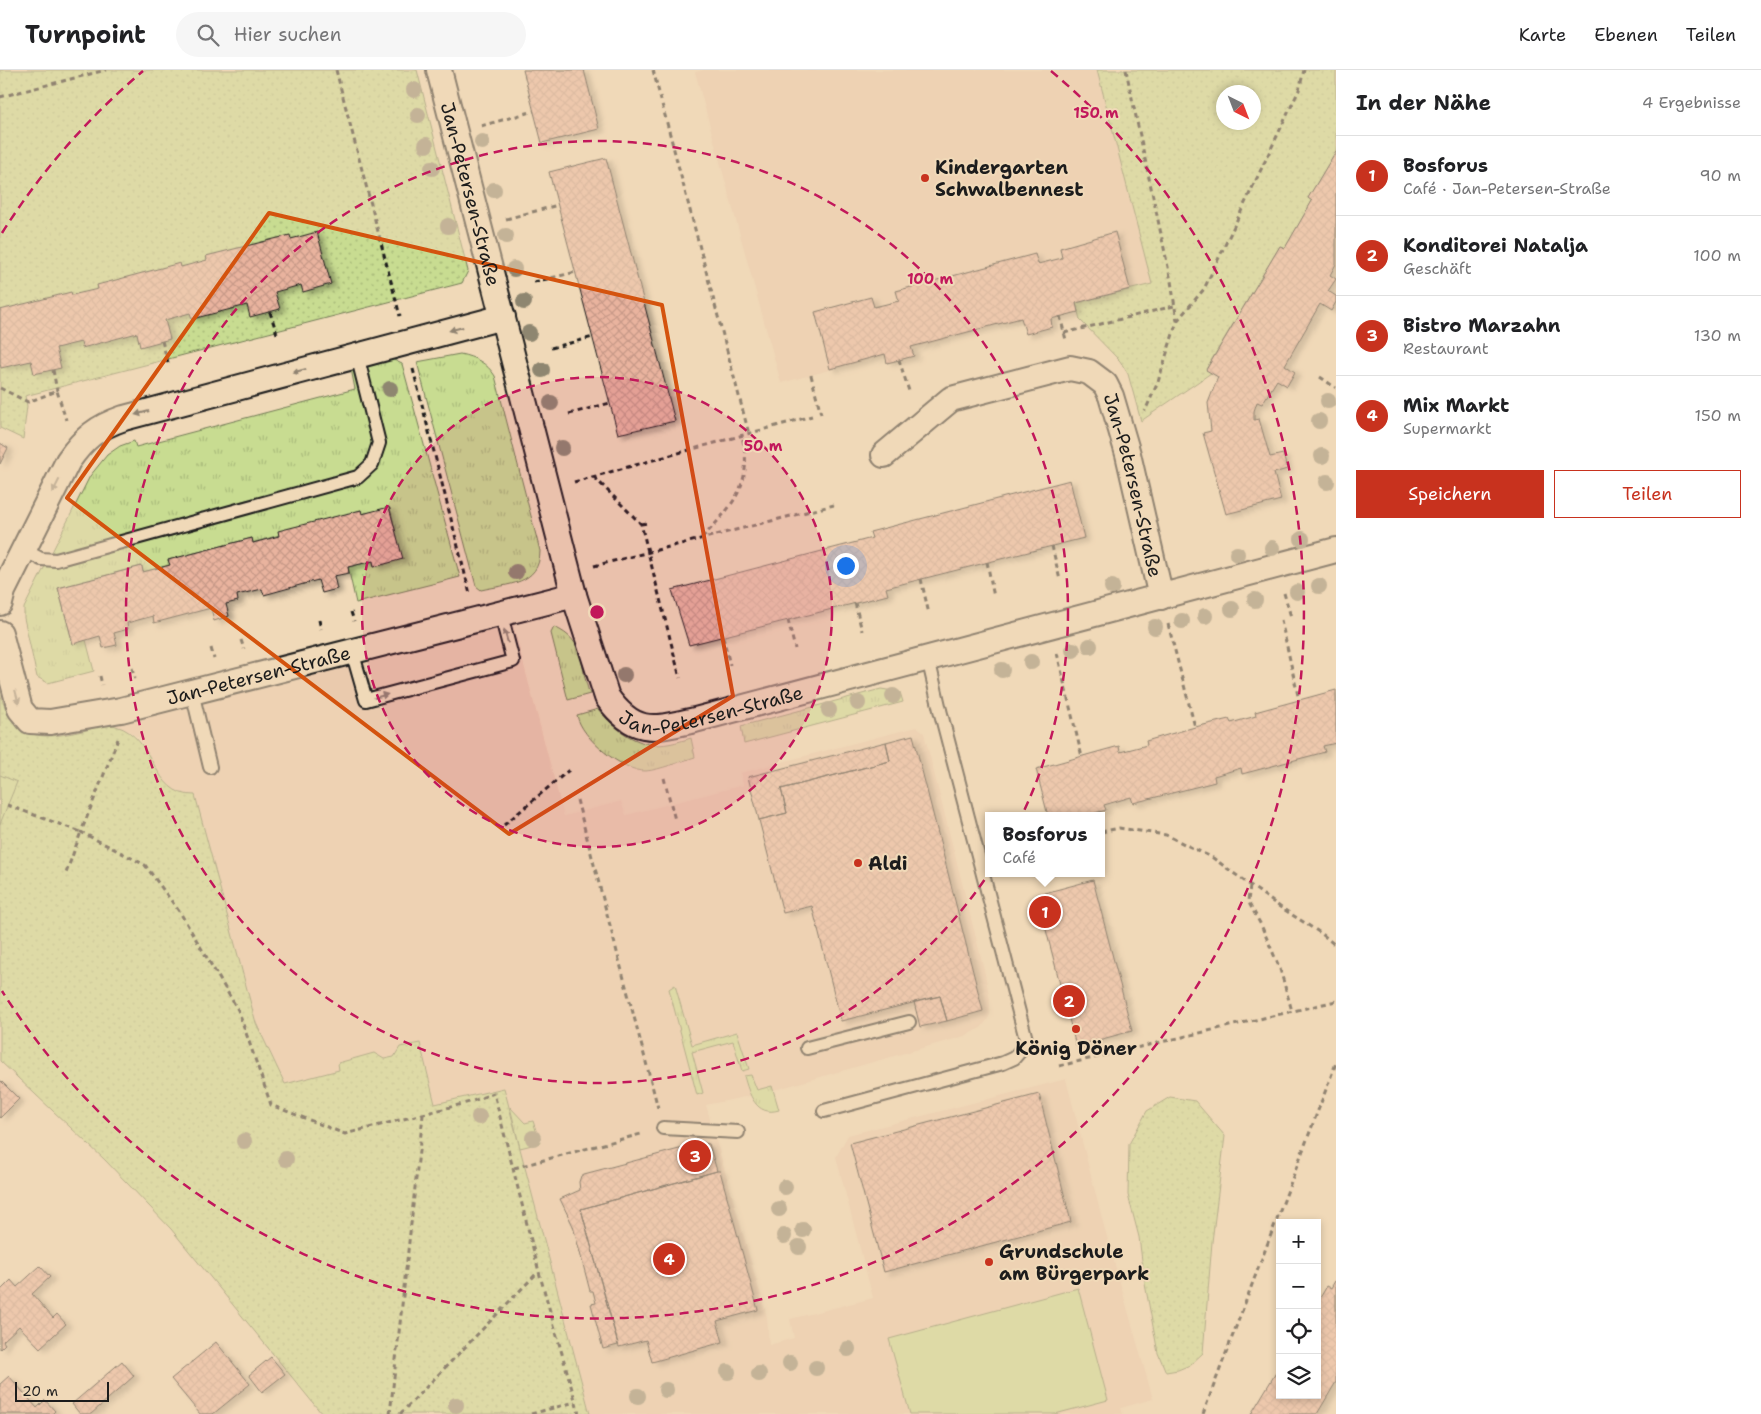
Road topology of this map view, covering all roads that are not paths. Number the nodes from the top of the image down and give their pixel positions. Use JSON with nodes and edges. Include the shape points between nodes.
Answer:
{"nodes":[{"id":1,"x":438,"y":70,"type":"edge"},
{"id":2,"x":503,"y":316,"type":"junction"},
{"id":3,"x":357,"y":356,"type":"junction"},
{"id":4,"x":884,"y":456,"type":"dead end"},
{"id":5,"x":24,"y":550,"type":"junction"},
{"id":6,"x":1336,"y":550,"type":"edge"},
{"id":7,"x":574,"y":595,"type":"junction"},
{"id":8,"x":1161,"y":597,"type":"junction"},
{"id":9,"x":0,"y":603,"type":"edge"},
{"id":10,"x":501,"y":615,"type":"junction"},
{"id":11,"x":0,"y":633,"type":"edge"},
{"id":12,"x":352,"y":652,"type":"junction"},
{"id":13,"x":928,"y":658,"type":"junction"},
{"id":14,"x":192,"y":692,"type":"junction"},
{"id":15,"x":210,"y":767,"type":"dead end"},
{"id":16,"x":909,"y":1022,"type":"dead end"},
{"id":17,"x":808,"y":1048,"type":"dead end"},
{"id":18,"x":824,"y":1111,"type":"dead end"},
{"id":19,"x":663,"y":1128,"type":"road end"},
{"id":20,"x":738,"y":1132,"type":"dead end"}],
"edges":[{"from":1,"to":2,"type":"street","name":"Jan-Petersen-Straße"},
{"from":2,"to":3,"type":"street","one_way":true},
{"from":2,"to":7,"type":"street","name":"Jan-Petersen-Straße"},
{"from":3,"to":5,"type":"street","one_way":true,"via":[[124,418],[96,430],[68,461]]},
{"from":3,"to":5,"type":"lane","via":[[379,443],[372,464],[358,477],[56,560],[40,559]]},
{"from":4,"to":8,"type":"street","name":"Jan-Petersen-Straße","via":[[951,400],[1070,368],[1089,372],[1105,384],[1111,396]]},
{"from":5,"to":9,"type":"street","via":[[3,590]]},
{"from":6,"to":8,"type":"street","name":"Jan-Petersen-Straße"},
{"from":7,"to":10,"type":"street","name":"Jan-Petersen-Straße"},
{"from":7,"to":13,"type":"street","name":"Jan-Petersen-Straße","via":[[607,697],[616,709],[640,726],[656,728],[695,720]]},
{"from":8,"to":13,"type":"street","name":"Jan-Petersen-Straße"},
{"from":10,"to":12,"type":"street","name":"Jan-Petersen-Straße"},
{"from":12,"to":10,"type":"lane","one_way":true,"via":[[366,700],[513,661]]},
{"from":11,"to":14,"type":"street","name":"Jan-Petersen-Straße","one_way":true,"via":[[20,709],[30,721],[50,722],[121,710]]},
{"from":12,"to":14,"type":"street","name":"Jan-Petersen-Straße"},
{"from":13,"to":18,"type":"lane","via":[[1026,1043],[1014,1058],[1003,1063]]},
{"from":14,"to":15,"type":"lane"},
{"from":16,"to":17,"type":"lane"},
{"from":19,"to":20,"type":"lane"}]}
